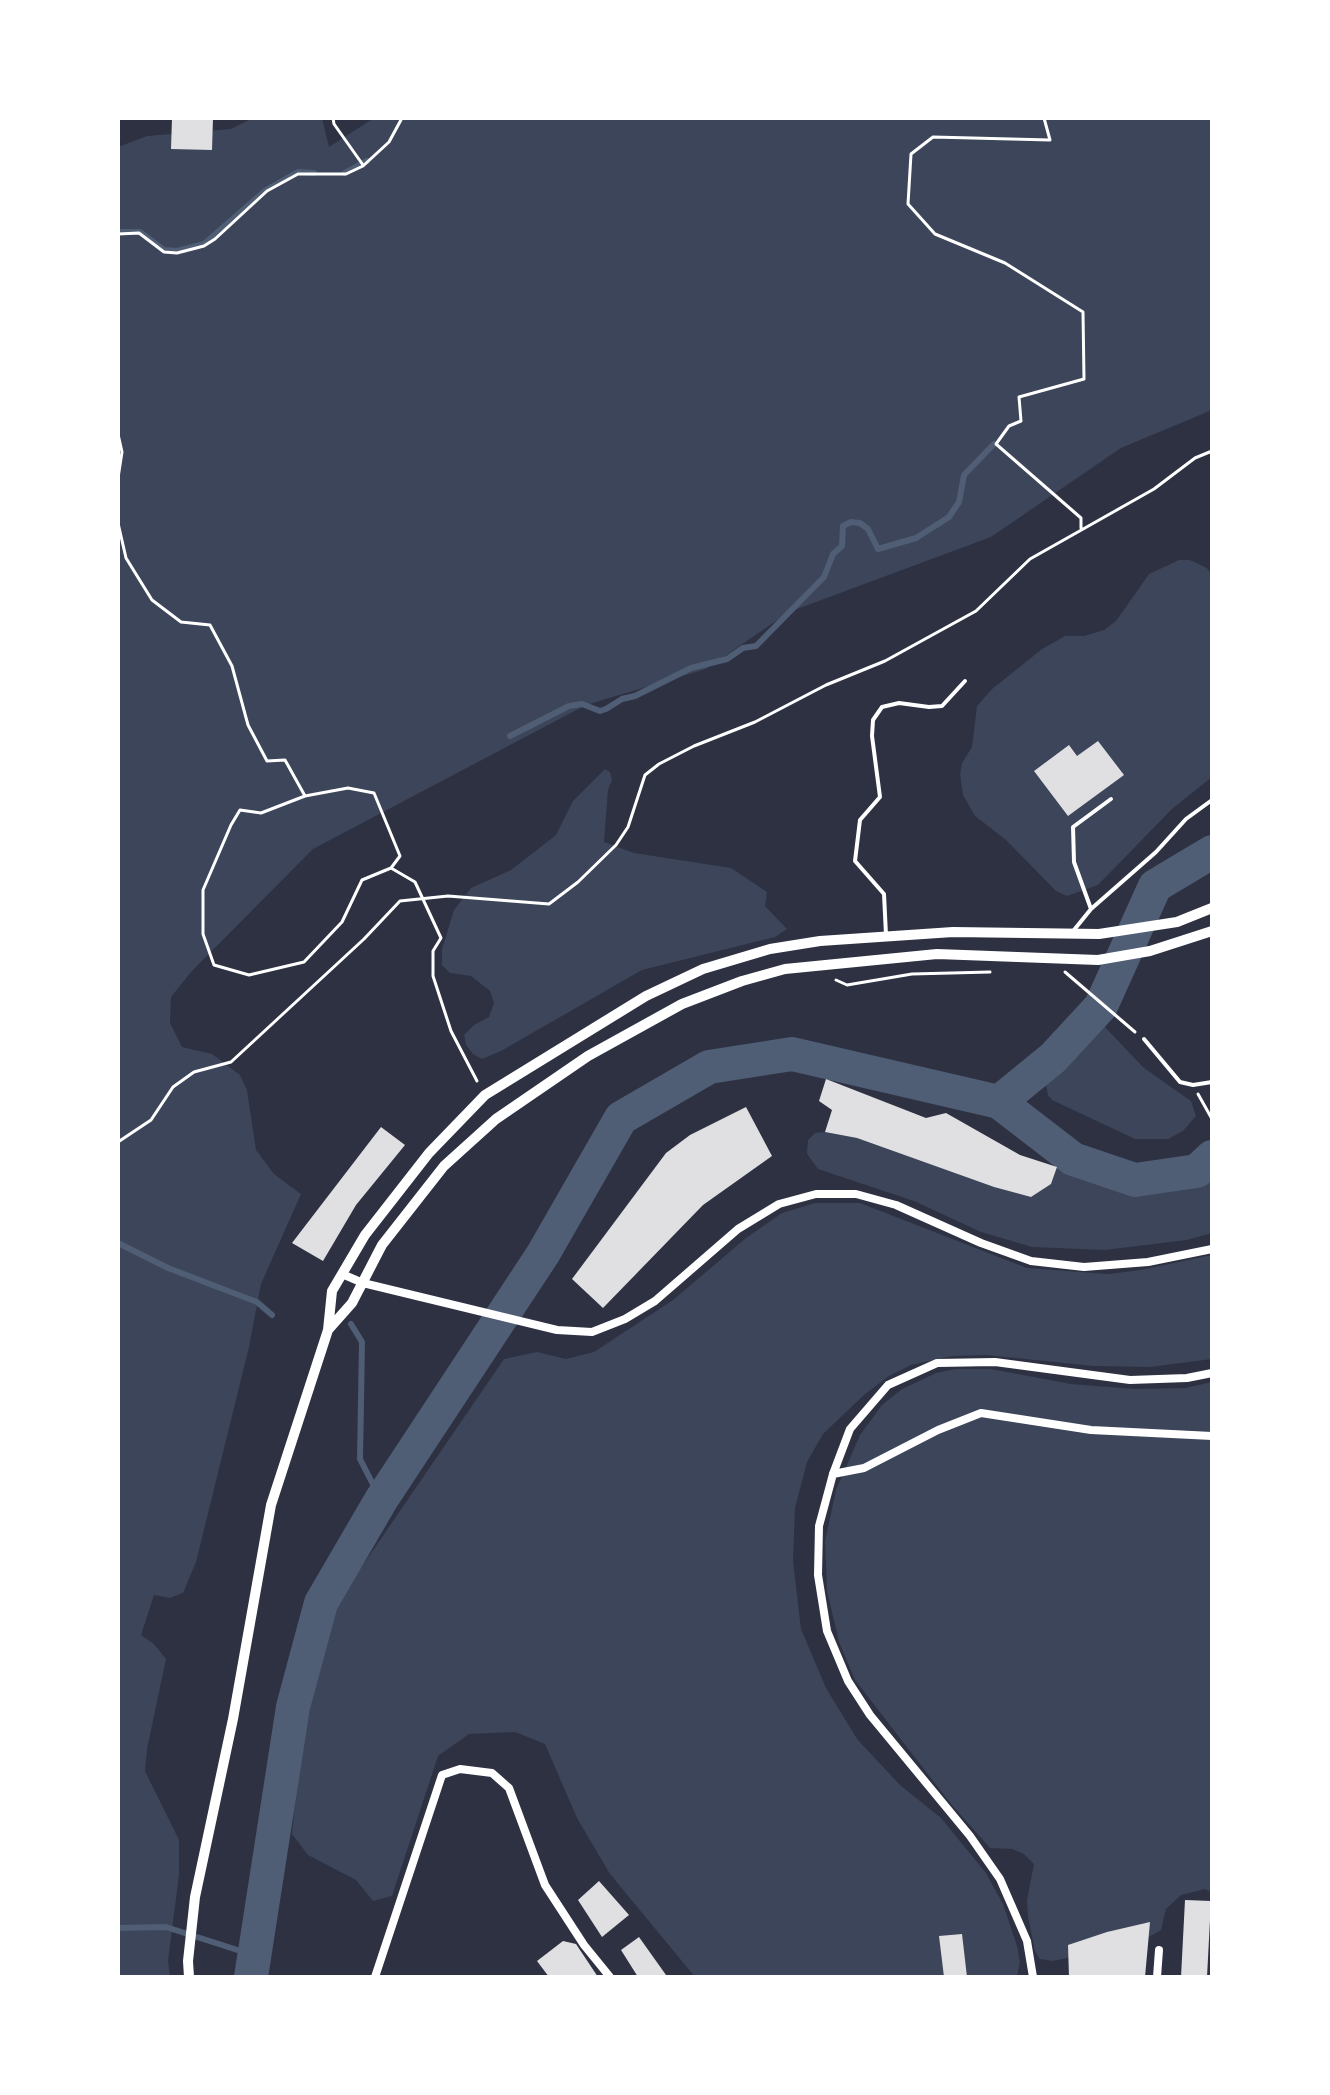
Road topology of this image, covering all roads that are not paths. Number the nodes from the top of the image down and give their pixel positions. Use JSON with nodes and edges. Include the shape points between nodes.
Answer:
{"nodes":[{"id":1,"x":965,"y":681,"type":"dead end"},
{"id":2,"x":1111,"y":799,"type":"dead end"},
{"id":3,"x":1212,"y":800,"type":"edge"},
{"id":4,"x":1212,"y":908,"type":"edge"},
{"id":5,"x":1091,"y":909,"type":"junction"},
{"id":6,"x":1212,"y":931,"type":"edge"},
{"id":7,"x":886,"y":935,"type":"junction"},
{"id":8,"x":1070,"y":935,"type":"junction"},
{"id":9,"x":1144,"y":1039,"type":"road end"},
{"id":10,"x":1212,"y":1082,"type":"edge"},
{"id":11,"x":1212,"y":1249,"type":"edge"},
{"id":12,"x":342,"y":1274,"type":"junction"},
{"id":13,"x":363,"y":1283,"type":"junction"},
{"id":14,"x":328,"y":1330,"type":"junction"},
{"id":15,"x":1212,"y":1373,"type":"edge"},
{"id":16,"x":1212,"y":1436,"type":"edge"},
{"id":17,"x":833,"y":1474,"type":"junction"},
{"id":18,"x":1159,"y":1950,"type":"dead end"},
{"id":19,"x":189,"y":1977,"type":"edge"},
{"id":20,"x":375,"y":1977,"type":"edge"},
{"id":21,"x":610,"y":1977,"type":"edge"},
{"id":22,"x":1033,"y":1977,"type":"edge"},
{"id":23,"x":1157,"y":1977,"type":"edge"}],
"edges":[{"from":1,"to":7,"type":"lane","via":[[942,706],[899,703],[882,707],[873,720],[880,797],[860,820],[855,861],[885,897]]},
{"from":2,"to":5,"type":"lane","via":[[1073,827],[1074,862]]},
{"from":3,"to":5,"type":"lane"},
{"from":4,"to":8,"type":"street","via":[[1146,928]]},
{"from":5,"to":8,"type":"lane"},
{"from":6,"to":13,"type":"street","via":[[1150,951],[1098,960],[937,954],[785,969],[682,1004],[588,1056],[496,1119],[444,1166],[382,1245]]},
{"from":7,"to":8,"type":"street"},
{"from":7,"to":12,"type":"street","via":[[770,949],[703,969],[646,996],[485,1095],[429,1153],[365,1235]]},
{"from":9,"to":10,"type":"lane","via":[[1180,1082]]},
{"from":11,"to":13,"type":"street","via":[[1084,1267],[1031,1261],[896,1205],[856,1194],[816,1194],[779,1204],[738,1229],[655,1301],[592,1332],[557,1330]]},
{"from":12,"to":13,"type":"street"},
{"from":12,"to":14,"type":"street","via":[[332,1291]]},
{"from":13,"to":14,"type":"street"},
{"from":14,"to":19,"type":"street","via":[[271,1505],[195,1897]]},
{"from":15,"to":17,"type":"street","via":[[1130,1380],[995,1362],[937,1363],[888,1385],[850,1429]]},
{"from":16,"to":17,"type":"street","via":[[1091,1430],[981,1413],[864,1468]]},
{"from":17,"to":22,"type":"street","via":[[819,1526],[818,1575],[827,1631],[848,1681],[870,1715],[1000,1879],[1027,1941]]},
{"from":18,"to":23,"type":"street"},
{"from":20,"to":21,"type":"street","via":[[442,1775],[460,1769],[492,1773],[509,1788],[545,1885]]}]}
